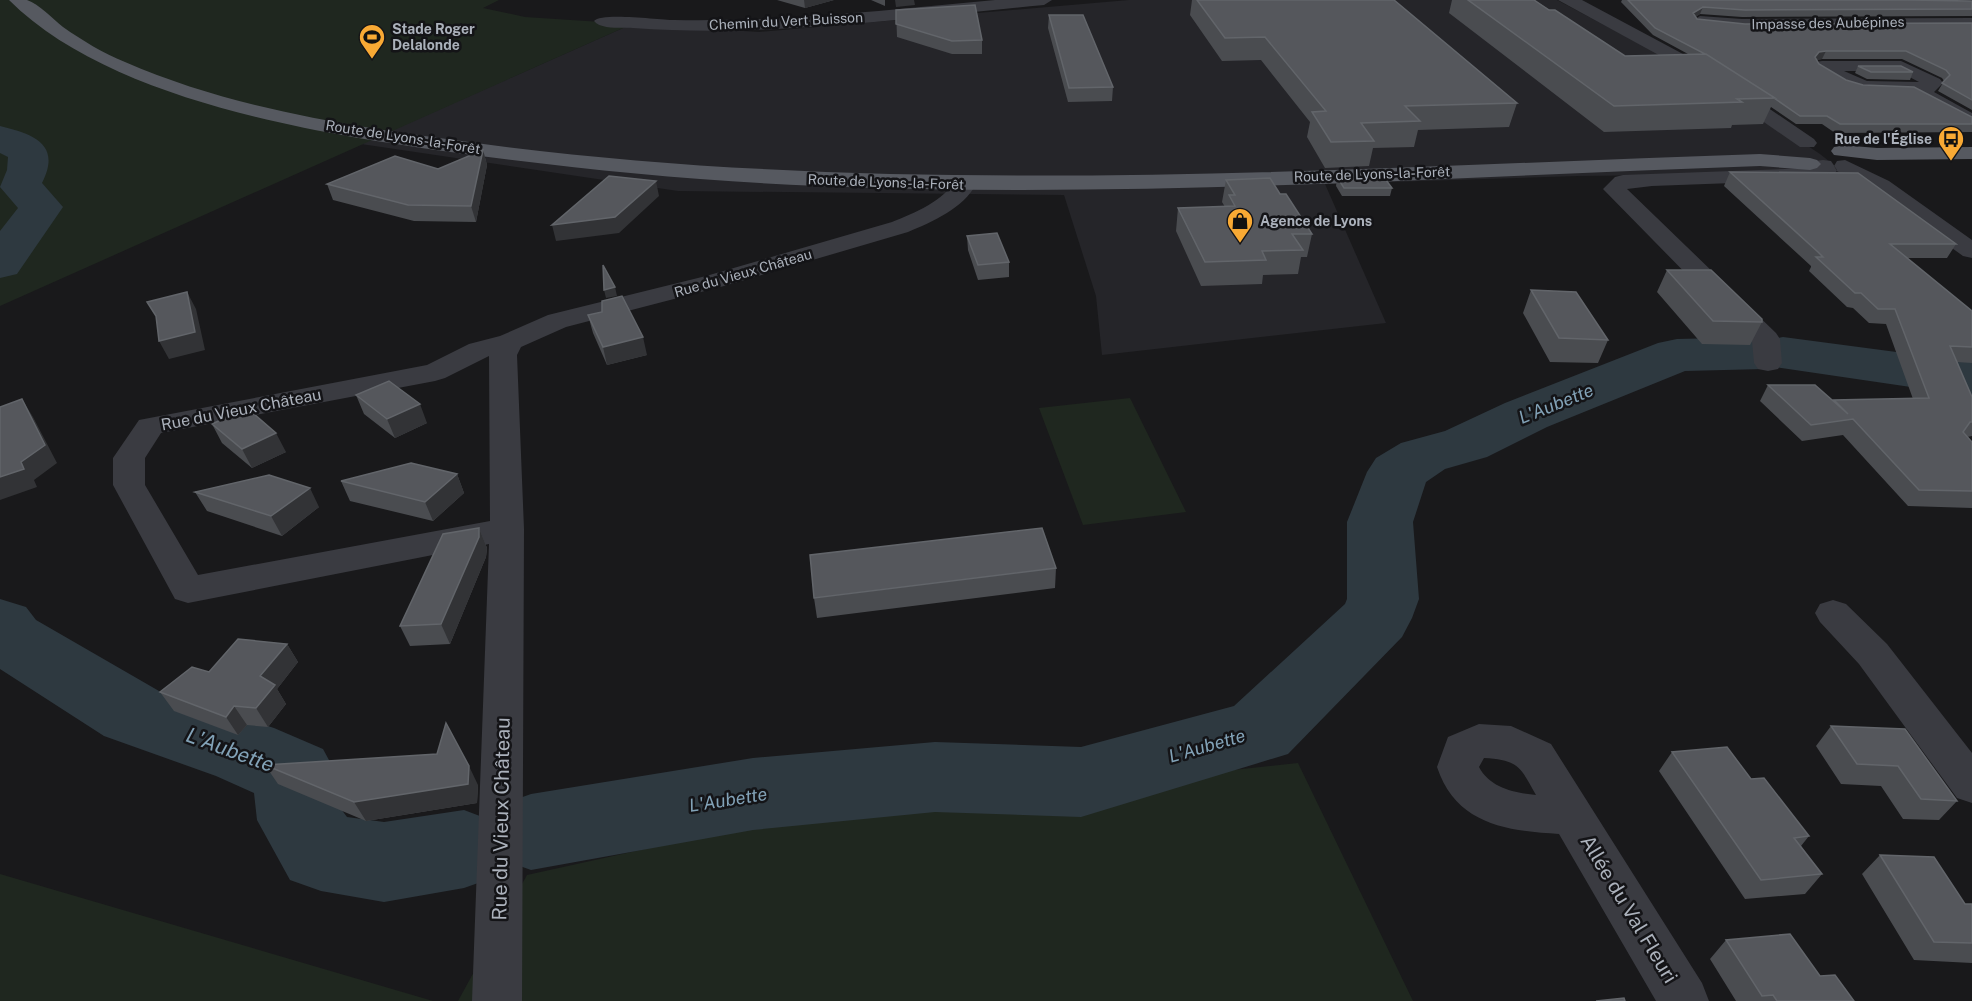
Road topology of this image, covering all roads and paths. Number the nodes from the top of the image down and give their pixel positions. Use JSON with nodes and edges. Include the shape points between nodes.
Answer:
{"nodes":[{"id":1,"x":17,"y":0,"type":"edge"},
{"id":2,"x":1044,"y":0,"type":"edge"},
{"id":3,"x":1566,"y":0,"type":"edge"},
{"id":4,"x":962,"y":3,"type":"edge"},
{"id":5,"x":1908,"y":9,"type":"edge"},
{"id":6,"x":602,"y":21,"type":"dead end"},
{"id":7,"x":1700,"y":21,"type":"edge"},
{"id":8,"x":1955,"y":22,"type":"junction"},
{"id":9,"x":1972,"y":23,"type":"edge"},
{"id":10,"x":1914,"y":88,"type":"junction"},
{"id":11,"x":1972,"y":121,"type":"edge"},
{"id":12,"x":1972,"y":153,"type":"edge"},
{"id":13,"x":1830,"y":158,"type":"junction"},
{"id":14,"x":1760,"y":160,"type":"junction"},
{"id":15,"x":965,"y":184,"type":"junction"},
{"id":16,"x":1972,"y":251,"type":"edge"},
{"id":17,"x":510,"y":342,"type":"junction"},
{"id":18,"x":1768,"y":363,"type":"dead end"},
{"id":19,"x":507,"y":529,"type":"junction"},
{"id":20,"x":1833,"y":613,"type":"dead end"},
{"id":21,"x":1972,"y":785,"type":"edge"},
{"id":22,"x":1574,"y":816,"type":"dead end"},
{"id":23,"x":497,"y":1001,"type":"edge"},
{"id":24,"x":1684,"y":1001,"type":"edge"}],
"edges":[{"from":1,"to":15,"type":"main road","name":"Route de Lyons-la-Forêt","via":[[93,54],[128,70],[258,112],[396,139],[700,175]]},
{"from":2,"to":4,"type":"street","name":"Chemin du Vert Buisson"},
{"from":3,"to":13,"type":"street","via":[[1706,73]]},
{"from":4,"to":6,"type":"street","name":"Chemin du Vert Buisson","via":[[846,19],[772,17],[660,25]]},
{"from":5,"to":8,"type":"street"},
{"from":7,"to":8,"type":"street","name":"Impasse des Aubépines"},
{"from":8,"to":9,"type":"street"},
{"from":10,"to":10,"type":"street","via":[[1931,87],[1934,83],[1901,66],[1822,66],[1866,87]]},
{"from":10,"to":11,"type":"street"},
{"from":12,"to":13,"type":"main road","name":"Route de Lyons-la-Forêt"},
{"from":13,"to":14,"type":"main road","name":"Route de Lyons-la-Forêt"},
{"from":13,"to":14,"type":"main road","name":"Route de Lyons-la-Forêt","via":[[1787,152]]},
{"from":13,"to":16,"type":"street","via":[[1881,186]]},
{"from":13,"to":18,"type":"street","via":[[1826,170],[1813,174],[1652,178],[1623,182],[1614,189],[1766,339]]},
{"from":14,"to":15,"type":"main road","name":"Route de Lyons-la-Forêt","via":[[1164,181]]},
{"from":15,"to":17,"type":"street","name":"Rue du Vieux Château","via":[[927,216],[900,227],[693,288],[557,321]]},
{"from":17,"to":19,"type":"street","name":"Rue du Vieux Château","via":[[503,355]]},
{"from":17,"to":19,"type":"street","name":"Rue du Vieux Château","via":[[479,350],[435,372],[150,426],[129,458],[129,486],[188,590]]},
{"from":19,"to":23,"type":"street","name":"Rue du Vieux Château"},
{"from":20,"to":21,"type":"street","via":[[1873,654]]},
{"from":22,"to":24,"type":"street","name":"Allée du Val Fleuri"}]}
